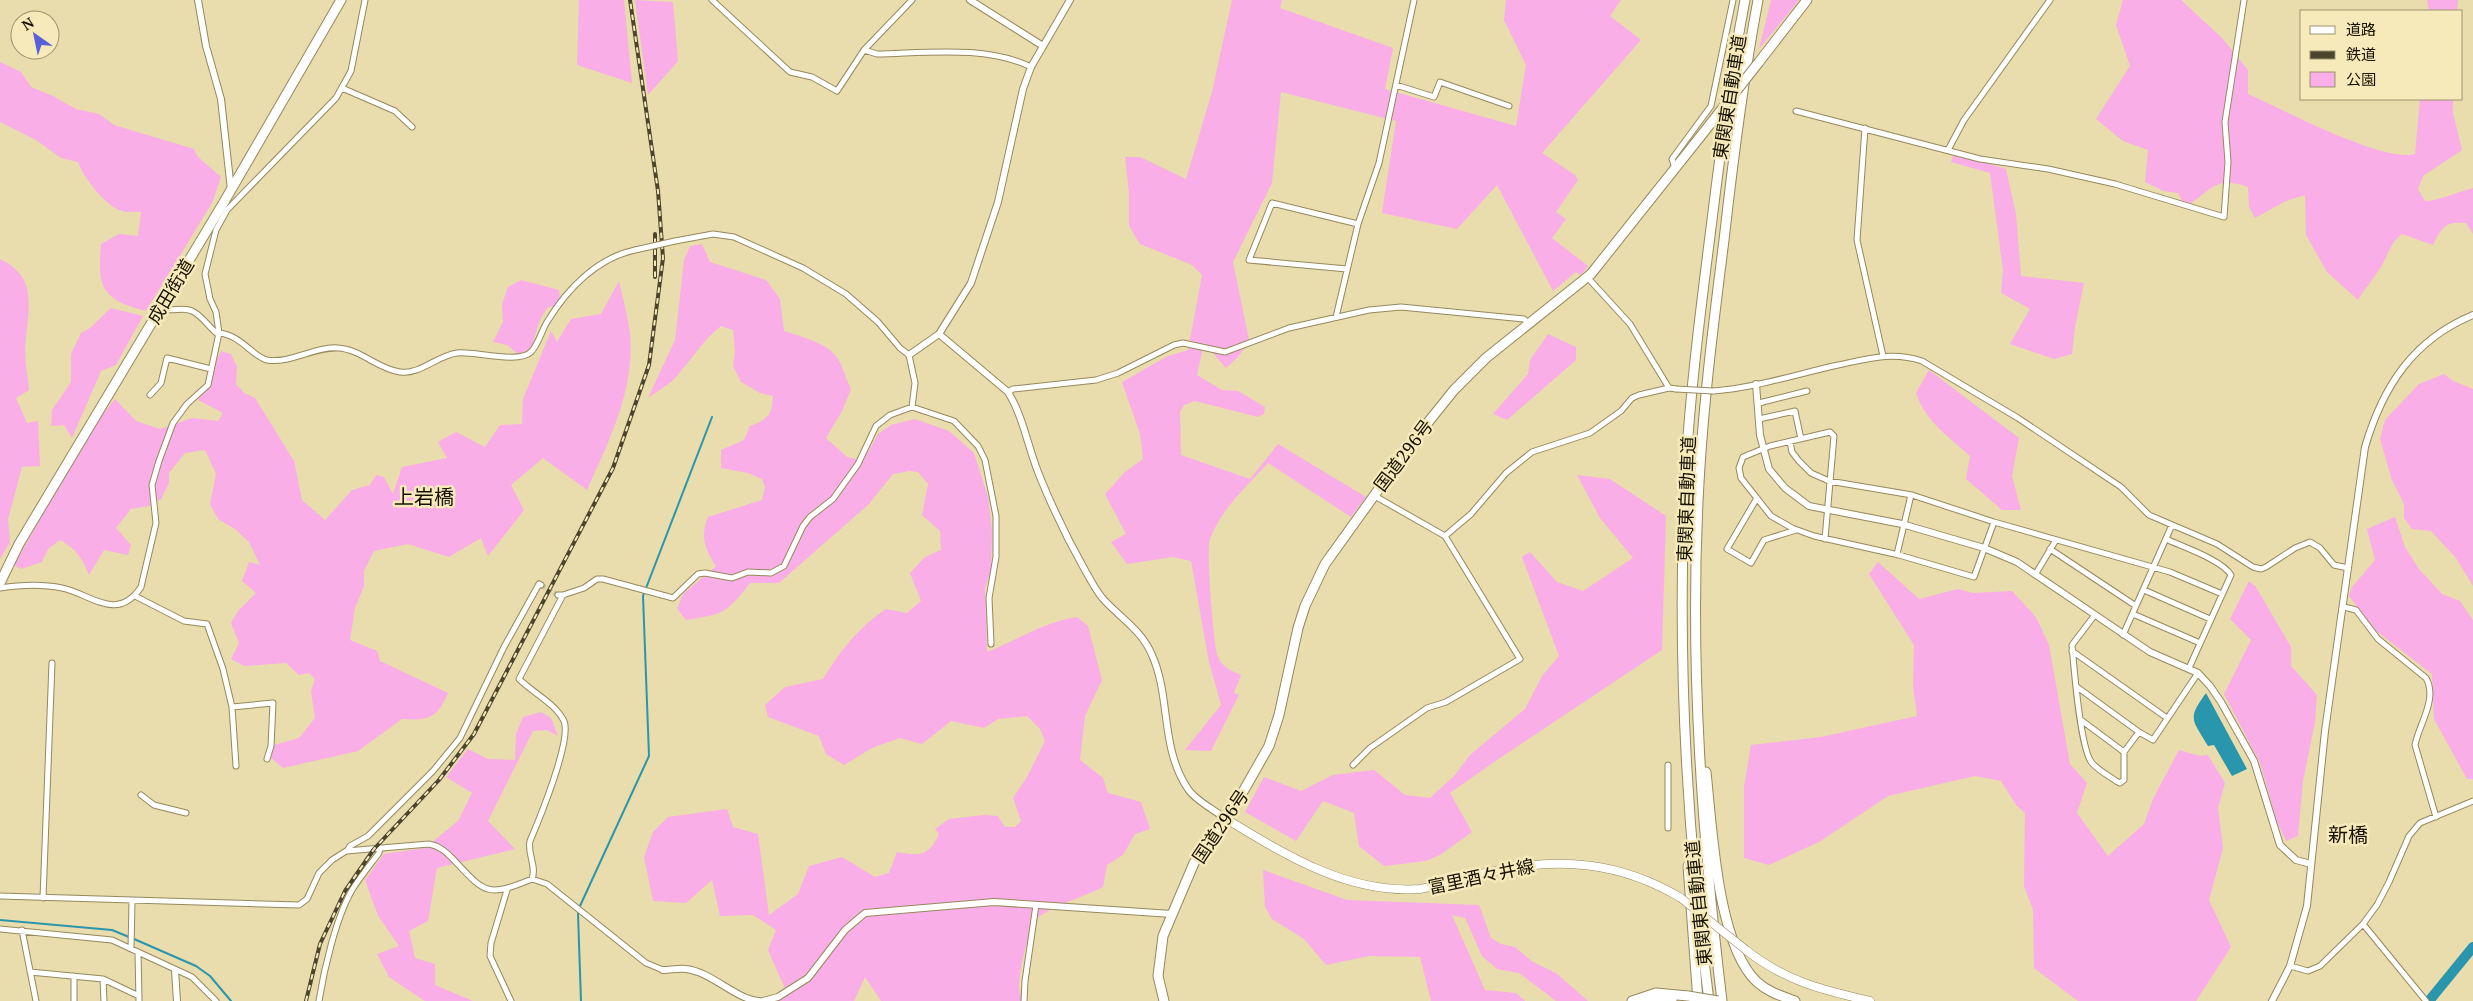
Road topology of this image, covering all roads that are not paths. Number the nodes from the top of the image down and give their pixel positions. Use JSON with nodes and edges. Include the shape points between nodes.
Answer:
{"nodes":[{"id":1,"x":198,"y":0,"type":"edge"},
{"id":2,"x":341,"y":0,"type":"edge"},
{"id":3,"x":366,"y":0,"type":"edge"},
{"id":4,"x":712,"y":0,"type":"edge"},
{"id":5,"x":912,"y":0,"type":"edge"},
{"id":6,"x":970,"y":0,"type":"edge"},
{"id":7,"x":1070,"y":0,"type":"edge"},
{"id":8,"x":1414,"y":0,"type":"edge"},
{"id":9,"x":1733,"y":0,"type":"edge"},
{"id":10,"x":1745,"y":0,"type":"edge"},
{"id":11,"x":1758,"y":0,"type":"edge"},
{"id":12,"x":1807,"y":0,"type":"edge"},
{"id":13,"x":2050,"y":0,"type":"edge"},
{"id":14,"x":2244,"y":0,"type":"edge"},
{"id":15,"x":1043,"y":46,"type":"junction"},
{"id":16,"x":864,"y":50,"type":"junction"},
{"id":17,"x":1031,"y":67,"type":"junction"},
{"id":18,"x":1396,"y":85,"type":"junction"},
{"id":19,"x":342,"y":88,"type":"junction"},
{"id":20,"x":1509,"y":106,"type":"dead end"},
{"id":21,"x":1796,"y":111,"type":"dead end"},
{"id":22,"x":412,"y":127,"type":"dead end"},
{"id":23,"x":1865,"y":128,"type":"junction"},
{"id":24,"x":1948,"y":150,"type":"junction"},
{"id":25,"x":1675,"y":168,"type":"junction"},
{"id":26,"x":231,"y":190,"type":"junction"},
{"id":27,"x":225,"y":206,"type":"junction"},
{"id":28,"x":1358,"y":224,"type":"junction"},
{"id":29,"x":1347,"y":269,"type":"junction"},
{"id":30,"x":1588,"y":278,"type":"junction"},
{"id":31,"x":160,"y":307,"type":"junction"},
{"id":32,"x":2473,"y":315,"type":"edge"},
{"id":33,"x":1336,"y":317,"type":"junction"},
{"id":34,"x":1529,"y":324,"type":"junction"},
{"id":35,"x":219,"y":334,"type":"junction"},
{"id":36,"x":939,"y":334,"type":"junction"},
{"id":37,"x":909,"y":355,"type":"junction"},
{"id":38,"x":1883,"y":356,"type":"junction"},
{"id":39,"x":211,"y":369,"type":"junction"},
{"id":40,"x":1756,"y":384,"type":"junction"},
{"id":41,"x":1669,"y":388,"type":"junction"},
{"id":42,"x":1807,"y":391,"type":"dead end"},
{"id":43,"x":1008,"y":392,"type":"junction"},
{"id":44,"x":150,"y":395,"type":"dead end"},
{"id":45,"x":1759,"y":403,"type":"junction"},
{"id":46,"x":912,"y":407,"type":"junction"},
{"id":47,"x":1759,"y":419,"type":"junction"},
{"id":48,"x":1801,"y":439,"type":"junction"},
{"id":49,"x":1790,"y":442,"type":"junction"},
{"id":50,"x":1762,"y":448,"type":"junction"},
{"id":51,"x":1829,"y":481,"type":"junction"},
{"id":52,"x":1373,"y":495,"type":"junction"},
{"id":53,"x":1911,"y":495,"type":"junction"},
{"id":54,"x":1757,"y":498,"type":"junction"},
{"id":55,"x":1827,"y":511,"type":"junction"},
{"id":56,"x":1994,"y":522,"type":"junction"},
{"id":57,"x":1902,"y":524,"type":"junction"},
{"id":58,"x":2172,"y":525,"type":"junction"},
{"id":59,"x":1796,"y":530,"type":"junction"},
{"id":60,"x":1445,"y":536,"type":"junction"},
{"id":61,"x":1825,"y":539,"type":"junction"},
{"id":62,"x":2166,"y":539,"type":"junction"},
{"id":63,"x":2056,"y":540,"type":"junction"},
{"id":64,"x":1984,"y":548,"type":"junction"},
{"id":65,"x":2050,"y":549,"type":"junction"},
{"id":66,"x":1897,"y":554,"type":"junction"},
{"id":67,"x":2154,"y":568,"type":"junction"},
{"id":68,"x":2348,"y":568,"type":"junction"},
{"id":69,"x":2035,"y":575,"type":"junction"},
{"id":70,"x":0,"y":583,"type":"edge"},
{"id":71,"x":541,"y":585,"type":"dead end"},
{"id":72,"x":0,"y":588,"type":"edge"},
{"id":73,"x":2144,"y":590,"type":"junction"},
{"id":74,"x":2222,"y":594,"type":"junction"},
{"id":75,"x":135,"y":596,"type":"junction"},
{"id":76,"x":2136,"y":606,"type":"junction"},
{"id":77,"x":2344,"y":607,"type":"junction"},
{"id":78,"x":2132,"y":614,"type":"junction"},
{"id":79,"x":2094,"y":616,"type":"junction"},
{"id":80,"x":2210,"y":619,"type":"junction"},
{"id":81,"x":2123,"y":635,"type":"junction"},
{"id":82,"x":2200,"y":643,"type":"junction"},
{"id":83,"x":991,"y":644,"type":"dead end"},
{"id":84,"x":2072,"y":651,"type":"junction"},
{"id":85,"x":52,"y":663,"type":"dead end"},
{"id":86,"x":2189,"y":668,"type":"junction"},
{"id":87,"x":2198,"y":673,"type":"junction"},
{"id":88,"x":2077,"y":687,"type":"junction"},
{"id":89,"x":1697,"y":702,"type":"junction"},
{"id":90,"x":232,"y":708,"type":"junction"},
{"id":91,"x":2167,"y":718,"type":"junction"},
{"id":92,"x":2081,"y":720,"type":"junction"},
{"id":93,"x":2139,"y":732,"type":"junction"},
{"id":94,"x":2124,"y":752,"type":"junction"},
{"id":95,"x":267,"y":759,"type":"dead end"},
{"id":96,"x":1353,"y":765,"type":"dead end"},
{"id":97,"x":1668,"y":765,"type":"dead end"},
{"id":98,"x":236,"y":766,"type":"dead end"},
{"id":99,"x":141,"y":795,"type":"dead end"},
{"id":100,"x":1689,"y":801,"type":"junction"},
{"id":101,"x":2473,"y":801,"type":"edge"},
{"id":102,"x":186,"y":813,"type":"dead end"},
{"id":103,"x":2436,"y":816,"type":"junction"},
{"id":104,"x":1224,"y":817,"type":"junction"},
{"id":105,"x":1668,"y":828,"type":"dead end"},
{"id":106,"x":380,"y":848,"type":"junction"},
{"id":107,"x":346,"y":851,"type":"junction"},
{"id":108,"x":2310,"y":864,"type":"junction"},
{"id":109,"x":532,"y":879,"type":"junction"},
{"id":110,"x":507,"y":890,"type":"junction"},
{"id":111,"x":0,"y":896,"type":"edge"},
{"id":112,"x":43,"y":898,"type":"junction"},
{"id":113,"x":132,"y":901,"type":"junction"},
{"id":114,"x":1036,"y":905,"type":"junction"},
{"id":115,"x":1172,"y":914,"type":"junction"},
{"id":116,"x":2363,"y":924,"type":"junction"},
{"id":117,"x":0,"y":929,"type":"edge"},
{"id":118,"x":22,"y":930,"type":"junction"},
{"id":119,"x":131,"y":949,"type":"junction"},
{"id":120,"x":138,"y":953,"type":"junction"},
{"id":121,"x":2290,"y":966,"type":"junction"},
{"id":122,"x":175,"y":970,"type":"junction"},
{"id":123,"x":663,"y":970,"type":"joint"},
{"id":124,"x":30,"y":972,"type":"junction"},
{"id":125,"x":74,"y":976,"type":"junction"},
{"id":126,"x":103,"y":979,"type":"junction"},
{"id":127,"x":139,"y":999,"type":"edge"},
{"id":128,"x":1686,"y":999,"type":"edge"},
{"id":129,"x":36,"y":1001,"type":"edge"},
{"id":130,"x":74,"y":1001,"type":"edge"},
{"id":131,"x":104,"y":1001,"type":"edge"},
{"id":132,"x":177,"y":1001,"type":"edge"},
{"id":133,"x":216,"y":1001,"type":"edge"},
{"id":134,"x":319,"y":1001,"type":"edge"},
{"id":135,"x":511,"y":1001,"type":"edge"},
{"id":136,"x":759,"y":1001,"type":"edge"},
{"id":137,"x":763,"y":1001,"type":"edge"},
{"id":138,"x":1024,"y":1001,"type":"edge"},
{"id":139,"x":1164,"y":1001,"type":"edge"},
{"id":140,"x":1632,"y":1001,"type":"edge"},
{"id":141,"x":1649,"y":1001,"type":"edge"},
{"id":142,"x":1698,"y":1001,"type":"edge"},
{"id":143,"x":1709,"y":1001,"type":"edge"},
{"id":144,"x":1720,"y":1001,"type":"edge"},
{"id":145,"x":1795,"y":1001,"type":"edge"},
{"id":146,"x":1870,"y":1001,"type":"edge"},
{"id":147,"x":2272,"y":1001,"type":"edge"},
{"id":148,"x":2426,"y":1001,"type":"edge"}],
"edges":[{"from":1,"to":26,"type":"street","via":[[206,46],[221,99]]},
{"from":2,"to":26,"type":"highway","name":"成田街道"},
{"from":3,"to":19,"type":"street","via":[[350,71]]},
{"from":4,"to":16,"type":"street","via":[[790,72],[812,77],[837,90]]},
{"from":5,"to":16,"type":"street"},
{"from":6,"to":15,"type":"street"},
{"from":7,"to":15,"type":"street"},
{"from":8,"to":18,"type":"street"},
{"from":9,"to":25,"type":"street","via":[[1714,100],[1672,159]]},
{"from":10,"to":100,"type":"highway","name":"東関東自動車道","via":[[1732,66],[1691,399],[1683,570]]},
{"from":11,"to":89,"type":"highway","name":"東関東自動車道","via":[[1745,66],[1705,401],[1696,569]]},
{"from":12,"to":25,"type":"highway","name":"国道296号","bridge":true},
{"from":13,"to":24,"type":"street","via":[[1964,120]]},
{"from":14,"to":24,"type":"street","via":[[2225,122],[2228,162],[2224,217],[2115,184]]},
{"from":15,"to":17,"type":"street"},
{"from":16,"to":17,"type":"street","via":[[877,54],[992,56]]},
{"from":17,"to":36,"type":"street","via":[[1019,103],[998,202],[977,267],[963,298]]},
{"from":18,"to":20,"type":"street","via":[[1434,97],[1440,82]]},
{"from":18,"to":28,"type":"street","via":[[1379,163]]},
{"from":19,"to":22,"type":"street","via":[[395,111]]},
{"from":19,"to":27,"type":"street","via":[[336,98]]},
{"from":21,"to":23,"type":"street"},
{"from":23,"to":24,"type":"street"},
{"from":23,"to":38,"type":"street","via":[[1857,240]]},
{"from":25,"to":30,"type":"highway","name":"国道296号"},
{"from":26,"to":27,"type":"highway","name":"成田街道"},
{"from":27,"to":31,"type":"highway","name":"成田街道"},
{"from":27,"to":35,"type":"street","via":[[204,274]]},
{"from":28,"to":29,"type":"street"},
{"from":28,"to":29,"type":"street","via":[[1272,203],[1249,260]]},
{"from":29,"to":33,"type":"street"},
{"from":30,"to":34,"type":"highway","name":"国道296号"},
{"from":30,"to":41,"type":"street","via":[[1630,324]]},
{"from":31,"to":35,"type":"street","via":[[167,311],[190,310]]},
{"from":31,"to":70,"type":"highway","name":"成田街道","via":[[19,544]]},
{"from":32,"to":68,"type":"street","via":[[2428,341],[2399,372],[2379,404],[2365,447]]},
{"from":33,"to":34,"type":"street","via":[[1401,307],[1524,319]]},
{"from":33,"to":43,"type":"street","via":[[1264,336],[1225,352],[1183,343],[1118,374]]},
{"from":34,"to":52,"type":"highway","name":"国道296号","via":[[1486,358],[1454,390]]},
{"from":35,"to":37,"type":"street","bridge":true,"via":[[238,340],[268,360],[334,347],[346,348],[387,368],[408,373],[456,353],[521,356],[531,352],[548,320],[575,286],[608,258],[713,234],[734,237],[803,268],[846,294]]},
{"from":35,"to":39,"type":"street"},
{"from":36,"to":37,"type":"street"},
{"from":36,"to":43,"type":"street"},
{"from":37,"to":46,"type":"street","via":[[915,383]]},
{"from":38,"to":40,"type":"street"},
{"from":38,"to":58,"type":"street","via":[[1906,356],[1922,361],[1958,381],[2121,487],[2145,512]]},
{"from":39,"to":44,"type":"street","via":[[167,358],[160,383]]},
{"from":39,"to":75,"type":"street","via":[[208,385],[187,404],[173,423],[158,461],[152,485],[156,522],[150,557]]},
{"from":40,"to":41,"type":"street","bridge":true,"via":[[1713,391]]},
{"from":40,"to":45,"type":"street"},
{"from":41,"to":60,"type":"street","via":[[1632,398],[1614,417],[1590,433],[1532,452],[1506,473],[1471,514]]},
{"from":42,"to":45,"type":"street"},
{"from":43,"to":104,"type":"street","via":[[1020,416],[1040,478],[1085,570],[1104,600],[1138,632],[1151,652],[1166,713],[1172,757],[1188,791]]},
{"from":45,"to":47,"type":"street"},
{"from":46,"to":83,"type":"street","via":[[954,422],[978,446],[985,460],[996,516],[996,557],[989,598]]},
{"from":46,"to":109,"type":"street","via":[[890,415],[876,426],[858,464],[833,499],[803,526],[784,566],[778,571],[748,572],[732,578],[698,574],[672,598],[603,579],[560,595],[519,680],[553,708],[566,729],[564,748],[530,841]]},
{"from":47,"to":48,"type":"street","via":[[1795,411]]},
{"from":47,"to":50,"type":"street"},
{"from":48,"to":49,"type":"street"},
{"from":48,"to":51,"type":"street","via":[[1830,432],[1834,436]]},
{"from":49,"to":50,"type":"street"},
{"from":49,"to":51,"type":"street","via":[[1799,462]]},
{"from":50,"to":54,"type":"street","via":[[1743,457],[1739,468],[1741,478]]},
{"from":50,"to":55,"type":"street","via":[[1768,469],[1785,488],[1809,506]]},
{"from":51,"to":53,"type":"street"},
{"from":51,"to":55,"type":"street"},
{"from":52,"to":60,"type":"street"},
{"from":52,"to":104,"type":"highway","name":"国道296号","via":[[1325,564],[1304,606],[1269,746]]},
{"from":53,"to":56,"type":"street"},
{"from":53,"to":57,"type":"street"},
{"from":54,"to":59,"type":"street","via":[[1771,516]]},
{"from":54,"to":59,"type":"street","via":[[1727,550],[1751,563],[1764,540]]},
{"from":55,"to":57,"type":"street"},
{"from":55,"to":61,"type":"street"},
{"from":56,"to":63,"type":"street"},
{"from":56,"to":64,"type":"street"},
{"from":57,"to":64,"type":"street"},
{"from":57,"to":66,"type":"street"},
{"from":58,"to":62,"type":"street"},
{"from":58,"to":68,"type":"street","via":[[2217,544],[2258,569],[2310,542],[2320,548],[2334,565]]},
{"from":59,"to":61,"type":"street"},
{"from":60,"to":96,"type":"street","via":[[1520,659],[1446,702],[1427,708],[1370,748]]},
{"from":61,"to":66,"type":"street"},
{"from":62,"to":67,"type":"street"},
{"from":62,"to":74,"type":"street","via":[[2229,570],[2231,575]]},
{"from":63,"to":65,"type":"street"},
{"from":63,"to":67,"type":"street"},
{"from":64,"to":66,"type":"street","via":[[1974,577]]},
{"from":64,"to":69,"type":"street","via":[[2016,562]]},
{"from":65,"to":69,"type":"street"},
{"from":65,"to":76,"type":"street"},
{"from":67,"to":73,"type":"street"},
{"from":67,"to":74,"type":"street"},
{"from":68,"to":77,"type":"street"},
{"from":69,"to":79,"type":"street"},
{"from":71,"to":107,"type":"street","via":[[504,647],[460,738],[433,771],[368,836]]},
{"from":72,"to":75,"type":"street","via":[[60,587],[113,605],[127,602]]},
{"from":73,"to":76,"type":"street"},
{"from":73,"to":80,"type":"street"},
{"from":74,"to":80,"type":"street"},
{"from":75,"to":90,"type":"street","via":[[184,621],[207,624]]},
{"from":76,"to":78,"type":"street"},
{"from":77,"to":103,"type":"street","via":[[2356,610],[2378,639],[2430,684],[2428,708],[2415,745]]},
{"from":77,"to":108,"type":"street","via":[[2325,731]]},
{"from":78,"to":81,"type":"street"},
{"from":78,"to":82,"type":"street"},
{"from":79,"to":81,"type":"street"},
{"from":79,"to":84,"type":"street","via":[[2072,645]]},
{"from":80,"to":82,"type":"street"},
{"from":81,"to":86,"type":"street","via":[[2150,652]]},
{"from":82,"to":86,"type":"street"},
{"from":84,"to":88,"type":"street"},
{"from":84,"to":91,"type":"street"},
{"from":85,"to":112,"type":"street"},
{"from":86,"to":87,"type":"street"},
{"from":87,"to":91,"type":"street"},
{"from":87,"to":108,"type":"street","via":[[2210,686],[2254,761],[2280,845],[2296,860]]},
{"from":88,"to":92,"type":"street"},
{"from":88,"to":93,"type":"street"},
{"from":89,"to":144,"type":"highway","name":"東関東自動車道","via":[[1705,844]]},
{"from":89,"to":145,"type":"highway","via":[[1714,846],[1735,947],[1758,983]]},
{"from":90,"to":95,"type":"street","via":[[272,703],[271,746]]},
{"from":90,"to":98,"type":"street"},
{"from":91,"to":93,"type":"street","via":[[2153,740]]},
{"from":92,"to":94,"type":"street"},
{"from":92,"to":94,"type":"street","via":[[2087,755],[2092,763],[2120,783],[2126,777]]},
{"from":93,"to":94,"type":"street"},
{"from":97,"to":105,"type":"street"},
{"from":99,"to":102,"type":"street","via":[[154,805]]},
{"from":100,"to":142,"type":"highway","via":[[1688,866]]},
{"from":100,"to":143,"type":"highway","name":"東関東自動車道"},
{"from":101,"to":103,"type":"street"},
{"from":103,"to":116,"type":"street","via":[[2420,823],[2409,836],[2385,890]]},
{"from":104,"to":115,"type":"highway","name":"国道296号","via":[[1194,863]]},
{"from":104,"to":146,"type":"main road","name":"富里酒々井線","bridge":true,"via":[[1283,853],[1335,877],[1366,886],[1420,889],[1515,867],[1561,862],[1619,871],[1664,888],[1680,898],[1774,970],[1801,983]]},
{"from":106,"to":107,"type":"street"},
{"from":106,"to":110,"type":"street","via":[[435,845],[474,882],[485,888]]},
{"from":106,"to":134,"type":"street","via":[[347,901]]},
{"from":107,"to":113,"type":"street","via":[[319,873],[307,899],[299,905]]},
{"from":108,"to":121,"type":"street","via":[[2307,906]]},
{"from":109,"to":110,"type":"street"},
{"from":109,"to":123,"type":"street","via":[[554,888],[646,963]]},
{"from":110,"to":135,"type":"street","via":[[490,943],[490,956]]},
{"from":111,"to":112,"type":"street"},
{"from":112,"to":113,"type":"street"},
{"from":113,"to":119,"type":"street"},
{"from":114,"to":115,"type":"street"},
{"from":114,"to":137,"type":"street","via":[[994,902],[865,913],[845,930],[808,978],[778,997]]},
{"from":114,"to":138,"type":"street"},
{"from":115,"to":139,"type":"highway","name":"国道296号","via":[[1163,936],[1158,963]]},
{"from":116,"to":121,"type":"street","via":[[2312,970]]},
{"from":116,"to":148,"type":"street"},
{"from":117,"to":118,"type":"street"},
{"from":118,"to":119,"type":"street","via":[[107,939]]},
{"from":118,"to":124,"type":"street"},
{"from":119,"to":120,"type":"street"},
{"from":120,"to":122,"type":"street"},
{"from":120,"to":127,"type":"street"},
{"from":121,"to":147,"type":"street"},
{"from":122,"to":132,"type":"street"},
{"from":122,"to":133,"type":"street","via":[[199,982]]},
{"from":123,"to":136,"type":"street","via":[[687,969],[716,980],[746,998]]},
{"from":124,"to":125,"type":"street"},
{"from":124,"to":129,"type":"street"},
{"from":125,"to":126,"type":"street"},
{"from":125,"to":130,"type":"street"},
{"from":126,"to":127,"type":"street"},
{"from":126,"to":131,"type":"street"},
{"from":128,"to":140,"type":"highway","via":[[1656,993]]},
{"from":128,"to":141,"type":"highway"},
{"from":128,"to":144,"type":"highway","bridge":true}]}
